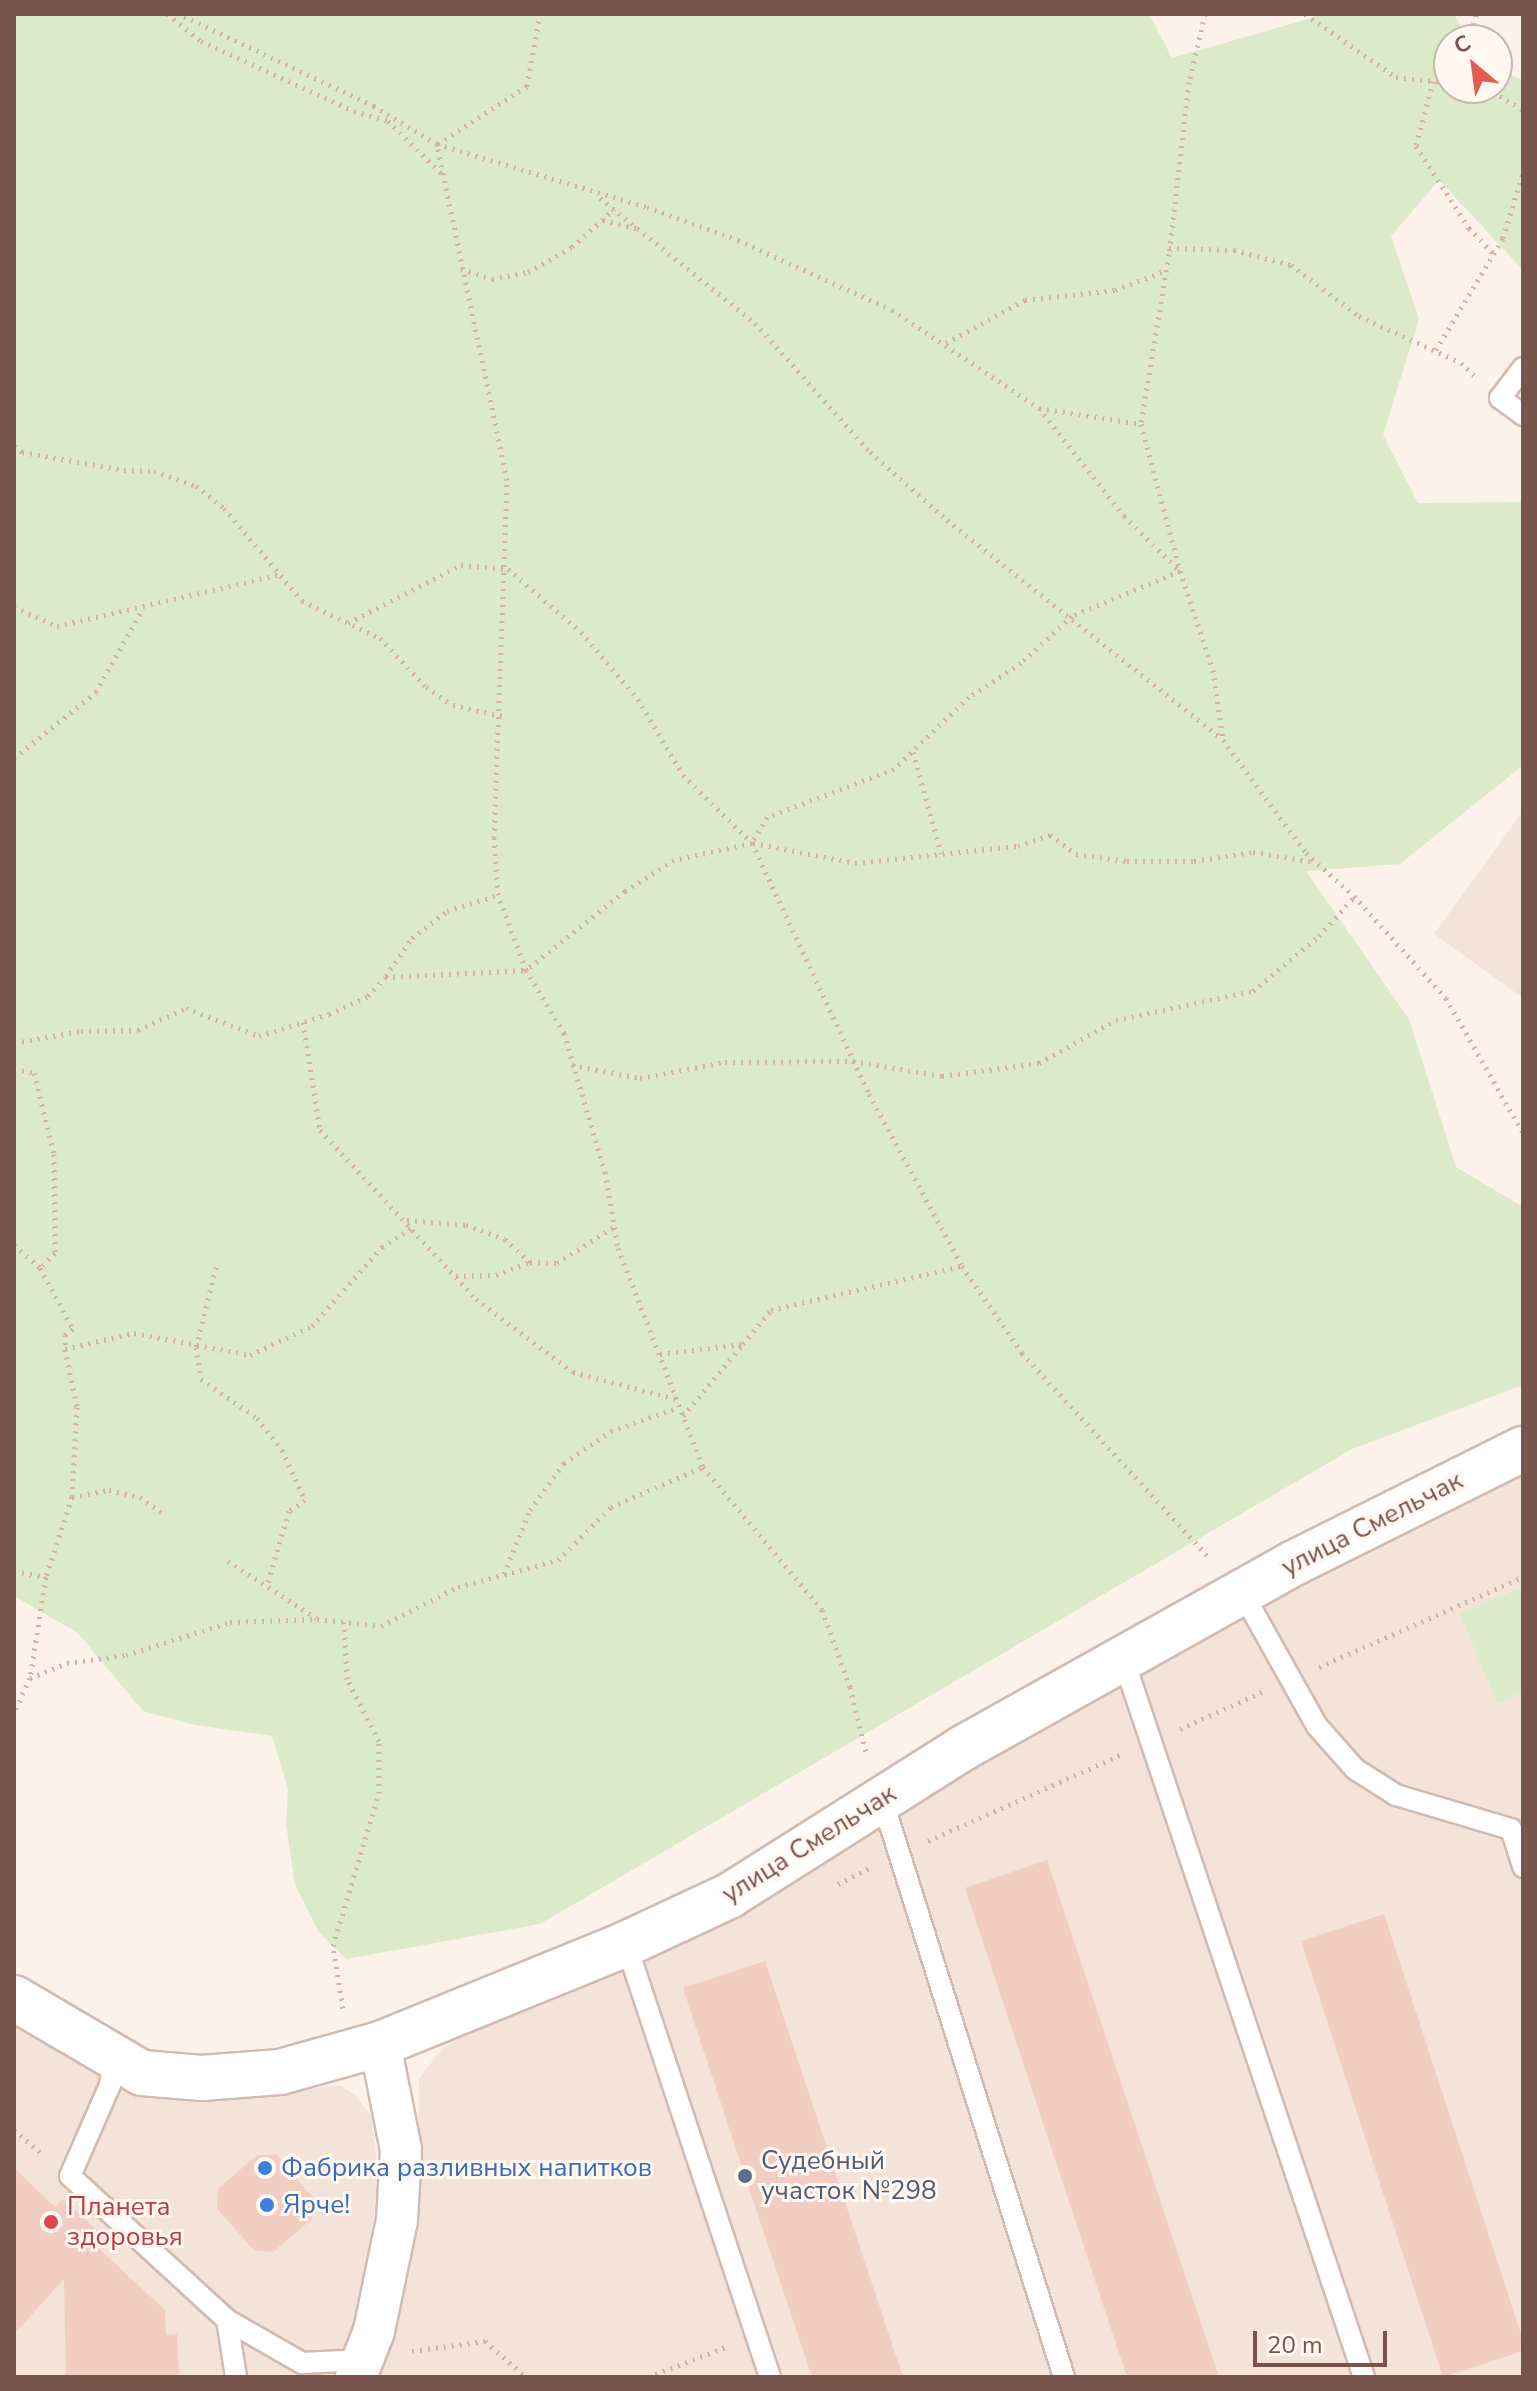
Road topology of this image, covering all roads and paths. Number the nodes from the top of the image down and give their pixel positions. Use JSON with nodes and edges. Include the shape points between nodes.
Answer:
{"nodes":[{"id":1,"x":167,"y":14,"type":"edge"},
{"id":2,"x":179,"y":14,"type":"edge"},
{"id":3,"x":540,"y":14,"type":"edge"},
{"id":4,"x":1205,"y":14,"type":"edge"},
{"id":5,"x":1305,"y":14,"type":"edge"},
{"id":6,"x":1433,"y":81,"type":"joint"},
{"id":7,"x":437,"y":144,"type":"junction"},
{"id":8,"x":1523,"y":172,"type":"edge"},
{"id":9,"x":442,"y":174,"type":"junction"},
{"id":10,"x":597,"y":195,"type":"junction"},
{"id":11,"x":614,"y":209,"type":"junction"},
{"id":12,"x":603,"y":220,"type":"junction"},
{"id":13,"x":643,"y":230,"type":"junction"},
{"id":14,"x":1169,"y":248,"type":"junction"},
{"id":15,"x":1493,"y":253,"type":"junction"},
{"id":16,"x":461,"y":269,"type":"junction"},
{"id":17,"x":1166,"y":271,"type":"junction"},
{"id":18,"x":946,"y":343,"type":"junction"},
{"id":19,"x":1436,"y":350,"type":"junction"},
{"id":20,"x":1523,"y":368,"type":"edge"},
{"id":21,"x":1500,"y":398,"type":"junction"},
{"id":22,"x":1039,"y":408,"type":"junction"},
{"id":23,"x":1523,"y":415,"type":"edge"},
{"id":24,"x":1141,"y":424,"type":"junction"},
{"id":25,"x":14,"y":446,"type":"edge"},
{"id":26,"x":508,"y":569,"type":"junction"},
{"id":27,"x":1180,"y":571,"type":"junction"},
{"id":28,"x":283,"y":574,"type":"junction"},
{"id":29,"x":14,"y":607,"type":"edge"},
{"id":30,"x":142,"y":610,"type":"junction"},
{"id":31,"x":1072,"y":616,"type":"junction"},
{"id":32,"x":348,"y":623,"type":"junction"},
{"id":33,"x":502,"y":716,"type":"junction"},
{"id":34,"x":1223,"y":740,"type":"junction"},
{"id":35,"x":913,"y":752,"type":"junction"},
{"id":36,"x":14,"y":758,"type":"edge"},
{"id":37,"x":752,"y":843,"type":"junction"},
{"id":38,"x":941,"y":853,"type":"junction"},
{"id":39,"x":1316,"y":862,"type":"junction"},
{"id":40,"x":498,"y":895,"type":"junction"},
{"id":41,"x":1354,"y":896,"type":"junction"},
{"id":42,"x":526,"y":970,"type":"junction"},
{"id":43,"x":385,"y":977,"type":"junction"},
{"id":44,"x":303,"y":1022,"type":"junction"},
{"id":45,"x":14,"y":1043,"type":"edge"},
{"id":46,"x":853,"y":1061,"type":"junction"},
{"id":47,"x":572,"y":1065,"type":"junction"},
{"id":48,"x":14,"y":1069,"type":"edge"},
{"id":49,"x":1523,"y":1133,"type":"edge"},
{"id":50,"x":406,"y":1220,"type":"junction"},
{"id":51,"x":413,"y":1227,"type":"junction"},
{"id":52,"x":614,"y":1227,"type":"junction"},
{"id":53,"x":14,"y":1245,"type":"edge"},
{"id":54,"x":530,"y":1262,"type":"junction"},
{"id":55,"x":962,"y":1266,"type":"junction"},
{"id":56,"x":216,"y":1267,"type":"dead end"},
{"id":57,"x":40,"y":1268,"type":"junction"},
{"id":58,"x":455,"y":1276,"type":"junction"},
{"id":59,"x":743,"y":1344,"type":"junction"},
{"id":60,"x":196,"y":1347,"type":"junction"},
{"id":61,"x":65,"y":1349,"type":"junction"},
{"id":62,"x":660,"y":1354,"type":"junction"},
{"id":63,"x":677,"y":1399,"type":"junction"},
{"id":64,"x":679,"y":1407,"type":"junction"},
{"id":65,"x":683,"y":1417,"type":"junction"},
{"id":66,"x":1523,"y":1449,"type":"edge"},
{"id":67,"x":703,"y":1467,"type":"junction"},
{"id":68,"x":72,"y":1497,"type":"junction"},
{"id":69,"x":161,"y":1512,"type":"dead end"},
{"id":70,"x":228,"y":1561,"type":"dead end"},
{"id":71,"x":14,"y":1571,"type":"edge"},
{"id":72,"x":504,"y":1575,"type":"junction"},
{"id":73,"x":46,"y":1577,"type":"junction"},
{"id":74,"x":1523,"y":1577,"type":"edge"},
{"id":75,"x":268,"y":1582,"type":"junction"},
{"id":76,"x":1242,"y":1592,"type":"junction"},
{"id":77,"x":317,"y":1619,"type":"junction"},
{"id":78,"x":344,"y":1622,"type":"junction"},
{"id":79,"x":1123,"y":1658,"type":"junction"},
{"id":80,"x":30,"y":1678,"type":"junction"},
{"id":81,"x":1291,"y":1680,"type":"junction"},
{"id":82,"x":14,"y":1712,"type":"edge"},
{"id":83,"x":1151,"y":1741,"type":"junction"},
{"id":84,"x":882,"y":1799,"type":"junction"},
{"id":85,"x":900,"y":1854,"type":"junction"},
{"id":86,"x":1523,"y":1867,"type":"edge"},
{"id":87,"x":831,"y":1888,"type":"dead end"},
{"id":88,"x":626,"y":1944,"type":"junction"},
{"id":89,"x":19,"y":1995,"type":"edge"},
{"id":90,"x":369,"y":2047,"type":"junction"},
{"id":91,"x":113,"y":2061,"type":"junction"},
{"id":92,"x":227,"y":2320,"type":"junction"},
{"id":93,"x":755,"y":2335,"type":"junction"},
{"id":94,"x":372,"y":2364,"type":"edge"},
{"id":95,"x":236,"y":2377,"type":"edge"},
{"id":96,"x":526,"y":2377,"type":"edge"},
{"id":97,"x":648,"y":2377,"type":"edge"},
{"id":98,"x":770,"y":2377,"type":"edge"},
{"id":99,"x":1064,"y":2377,"type":"edge"},
{"id":100,"x":1364,"y":2377,"type":"edge"}],
"edges":[{"from":1,"to":9,"type":"path","via":[[201,41],[354,111],[388,121]]},
{"from":2,"to":7,"type":"path","via":[[374,106]]},
{"from":3,"to":7,"type":"path","via":[[527,86]]},
{"from":4,"to":14,"type":"path","via":[[1189,82]]},
{"from":5,"to":6,"type":"path","via":[[1396,77]]},
{"from":6,"to":15,"type":"path","via":[[1416,146],[1469,228]]},
{"from":7,"to":9,"type":"path"},
{"from":7,"to":10,"type":"path"},
{"from":8,"to":15,"type":"path","via":[[1503,238]]},
{"from":9,"to":16,"type":"path"},
{"from":10,"to":11,"type":"path"},
{"from":10,"to":18,"type":"path","via":[[738,240],[892,310]]},
{"from":11,"to":12,"type":"path"},
{"from":11,"to":13,"type":"path"},
{"from":12,"to":13,"type":"path"},
{"from":12,"to":16,"type":"path","via":[[572,247],[528,272],[492,279]]},
{"from":13,"to":31,"type":"path","via":[[755,323],[870,452],[947,520]]},
{"from":14,"to":17,"type":"path"},
{"from":14,"to":19,"type":"path","via":[[1234,250],[1291,265],[1359,316]]},
{"from":15,"to":19,"type":"path"},
{"from":16,"to":26,"type":"path","via":[[507,480]]},
{"from":17,"to":18,"type":"path","via":[[1115,290],[1025,300]]},
{"from":17,"to":24,"type":"path"},
{"from":18,"to":22,"type":"path"},
{"from":19,"to":21,"type":"path","via":[[1461,363]]},
{"from":20,"to":21,"type":"lane"},
{"from":21,"to":23,"type":"lane"},
{"from":22,"to":24,"type":"path"},
{"from":22,"to":27,"type":"path","via":[[1124,516]]},
{"from":24,"to":27,"type":"path"},
{"from":25,"to":28,"type":"path","via":[[22,452],[154,471],[196,486],[224,508]]},
{"from":26,"to":32,"type":"path","via":[[461,565]]},
{"from":26,"to":33,"type":"path","via":[[498,677]]},
{"from":26,"to":37,"type":"path","via":[[581,632],[638,699],[683,775]]},
{"from":27,"to":31,"type":"path"},
{"from":27,"to":34,"type":"path","via":[[1213,670]]},
{"from":28,"to":30,"type":"path"},
{"from":28,"to":32,"type":"path","via":[[302,601]]},
{"from":29,"to":30,"type":"path","via":[[57,626]]},
{"from":30,"to":36,"type":"path","via":[[96,692]]},
{"from":31,"to":34,"type":"path"},
{"from":31,"to":35,"type":"path","via":[[1021,663],[969,697]]},
{"from":32,"to":33,"type":"path","via":[[380,638],[426,687],[453,705]]},
{"from":33,"to":40,"type":"path","via":[[494,838]]},
{"from":34,"to":39,"type":"path","via":[[1267,806]]},
{"from":35,"to":37,"type":"path","via":[[894,769],[767,817]]},
{"from":35,"to":38,"type":"path"},
{"from":37,"to":38,"type":"path","via":[[795,847],[855,863]]},
{"from":37,"to":42,"type":"path","via":[[674,860],[625,891]]},
{"from":37,"to":46,"type":"path"},
{"from":38,"to":39,"type":"path","via":[[1018,846],[1050,835],[1076,854],[1127,861],[1194,861],[1253,852]]},
{"from":39,"to":41,"type":"path"},
{"from":40,"to":42,"type":"path"},
{"from":40,"to":43,"type":"path","via":[[447,911],[412,938]]},
{"from":41,"to":46,"type":"path","via":[[1319,936],[1253,991],[1116,1020],[1039,1063],[942,1076]]},
{"from":41,"to":49,"type":"path","via":[[1446,998]]},
{"from":42,"to":43,"type":"path"},
{"from":42,"to":47,"type":"path","via":[[564,1033]]},
{"from":43,"to":44,"type":"path","via":[[368,996]]},
{"from":44,"to":45,"type":"path","via":[[259,1036],[186,1008],[138,1030],[81,1031]]},
{"from":44,"to":50,"type":"path","via":[[320,1130]]},
{"from":46,"to":47,"type":"path","via":[[725,1062],[640,1078]]},
{"from":46,"to":55,"type":"path"},
{"from":47,"to":52,"type":"path","via":[[605,1172]]},
{"from":48,"to":57,"type":"path","via":[[34,1073],[54,1154],[55,1253]]},
{"from":50,"to":51,"type":"path"},
{"from":50,"to":54,"type":"path","via":[[466,1225],[505,1239]]},
{"from":51,"to":58,"type":"path"},
{"from":51,"to":60,"type":"path","via":[[382,1247],[312,1326],[250,1355]]},
{"from":52,"to":54,"type":"path","via":[[557,1263]]},
{"from":52,"to":62,"type":"path"},
{"from":53,"to":57,"type":"path"},
{"from":54,"to":58,"type":"path","via":[[496,1275]]},
{"from":55,"to":59,"type":"path","via":[[831,1292],[771,1310]]},
{"from":55,"to":76,"type":"path","via":[[1022,1353]]},
{"from":56,"to":60,"type":"path"},
{"from":57,"to":61,"type":"path","via":[[73,1329],[65,1335]]},
{"from":58,"to":63,"type":"path","via":[[476,1299],[573,1372]]},
{"from":59,"to":62,"type":"path"},
{"from":59,"to":65,"type":"path"},
{"from":60,"to":61,"type":"path","via":[[134,1333]]},
{"from":60,"to":75,"type":"path","via":[[201,1379],[257,1418],[282,1450],[305,1500],[289,1511]]},
{"from":61,"to":68,"type":"path","via":[[77,1407]]},
{"from":62,"to":63,"type":"path"},
{"from":63,"to":64,"type":"path"},
{"from":64,"to":65,"type":"path"},
{"from":64,"to":72,"type":"path","via":[[611,1431],[564,1463],[530,1510]]},
{"from":65,"to":67,"type":"path"},
{"from":66,"to":76,"type":"street","name":"улица Смельчак"},
{"from":67,"to":72,"type":"path","via":[[611,1507],[558,1560]]},
{"from":67,"to":84,"type":"path","via":[[822,1610]]},
{"from":68,"to":69,"type":"path","via":[[109,1490],[140,1497]]},
{"from":68,"to":73,"type":"path"},
{"from":70,"to":75,"type":"path"},
{"from":71,"to":73,"type":"path"},
{"from":72,"to":78,"type":"path","via":[[458,1587],[381,1626]]},
{"from":73,"to":80,"type":"path"},
{"from":74,"to":81,"type":"path"},
{"from":75,"to":77,"type":"path"},
{"from":76,"to":79,"type":"street","name":"улица Смельчак"},
{"from":76,"to":81,"type":"lane"},
{"from":77,"to":78,"type":"path"},
{"from":77,"to":80,"type":"path","via":[[230,1622],[126,1655],[67,1663]]},
{"from":78,"to":90,"type":"path","via":[[347,1679],[379,1741],[379,1793],[333,1946],[340,1998]]},
{"from":79,"to":83,"type":"lane"},
{"from":79,"to":84,"type":"street","name":"улица Смельчак"},
{"from":80,"to":82,"type":"path"},
{"from":81,"to":83,"type":"path"},
{"from":81,"to":86,"type":"lane","via":[[1317,1726],[1355,1769],[1396,1795],[1511,1829]]},
{"from":83,"to":85,"type":"path"},
{"from":83,"to":100,"type":"lane"},
{"from":84,"to":85,"type":"lane"},
{"from":84,"to":88,"type":"street","name":"улица Смельчак","via":[[729,1896]]},
{"from":85,"to":87,"type":"path"},
{"from":85,"to":99,"type":"lane"},
{"from":88,"to":90,"type":"street","name":"улица Смельчак"},
{"from":88,"to":93,"type":"lane"},
{"from":89,"to":91,"type":"street","name":"улица Смельчак"},
{"from":90,"to":91,"type":"street","name":"улица Смельчак","via":[[280,2072],[236,2077],[142,2073]]},
{"from":90,"to":94,"type":"street","via":[[401,2150]]},
{"from":91,"to":92,"type":"lane","via":[[110,2085],[70,2176]]},
{"from":92,"to":94,"type":"lane","via":[[302,2363]]},
{"from":92,"to":95,"type":"lane"},
{"from":93,"to":97,"type":"path"},
{"from":93,"to":98,"type":"lane"},
{"from":94,"to":96,"type":"path","via":[[485,2341]]}]}
